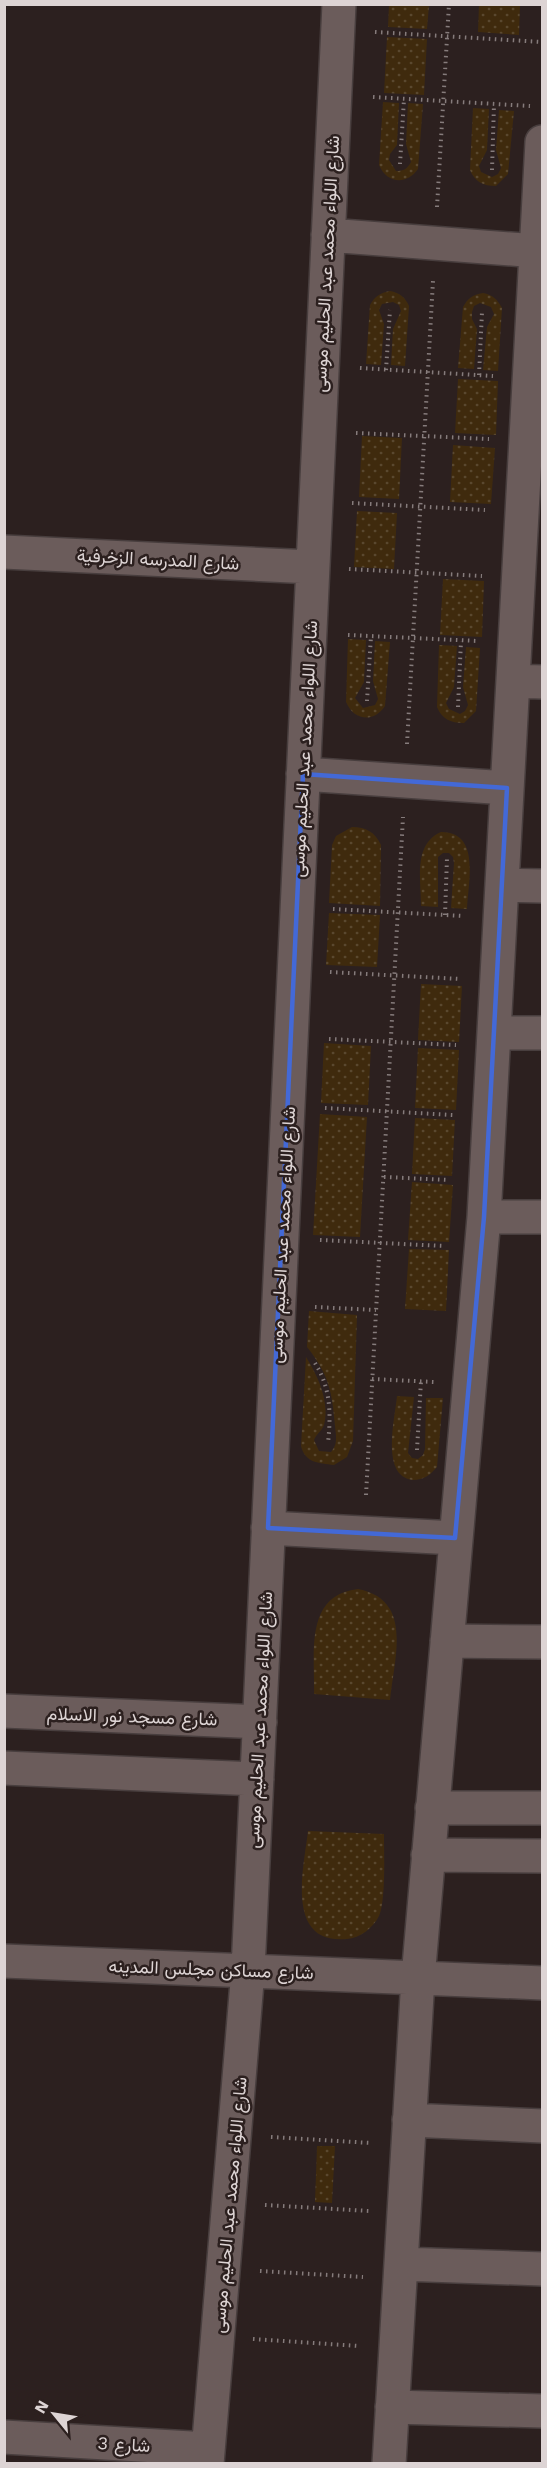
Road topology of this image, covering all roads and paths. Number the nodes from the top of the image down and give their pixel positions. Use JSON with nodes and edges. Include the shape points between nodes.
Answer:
{"nodes":[{"id":1,"x":339,"y":17,"type":"edge"},
{"id":2,"x":543,"y":42,"type":"edge"},
{"id":3,"x":335,"y":94,"type":"junction"},
{"id":4,"x":404,"y":99,"type":"junction"},
{"id":5,"x":494,"y":104,"type":"junction"},
{"id":6,"x":533,"y":106,"type":"dead end"},
{"id":7,"x":543,"y":142,"type":"edge"},
{"id":8,"x":400,"y":164,"type":"dead end"},
{"id":9,"x":492,"y":170,"type":"dead end"},
{"id":10,"x":328,"y":235,"type":"junction"},
{"id":11,"x":537,"y":251,"type":"junction"},
{"id":12,"x":390,"y":310,"type":"dead end"},
{"id":13,"x":482,"y":312,"type":"dead end"},
{"id":14,"x":321,"y":366,"type":"junction"},
{"id":15,"x":386,"y":370,"type":"junction"},
{"id":16,"x":479,"y":375,"type":"junction"},
{"id":17,"x":530,"y":379,"type":"junction"},
{"id":18,"x":532,"y":422,"type":"edge"},
{"id":19,"x":318,"y":431,"type":"junction"},
{"id":20,"x":315,"y":501,"type":"junction"},
{"id":21,"x":522,"y":511,"type":"junction"},
{"id":22,"x":4,"y":552,"type":"edge"},
{"id":23,"x":312,"y":567,"type":"junction"},
{"id":24,"x":519,"y":578,"type":"junction"},
{"id":25,"x":309,"y":633,"type":"junction"},
{"id":26,"x":371,"y":636,"type":"junction"},
{"id":27,"x":461,"y":640,"type":"junction"},
{"id":28,"x":515,"y":643,"type":"junction"},
{"id":29,"x":528,"y":682,"type":"edge"},
{"id":30,"x":367,"y":701,"type":"dead end"},
{"id":31,"x":458,"y":707,"type":"dead end"},
{"id":32,"x":303,"y":774,"type":"junction"},
{"id":33,"x":507,"y":789,"type":"junction"},
{"id":34,"x":447,"y":858,"type":"dead end"},
{"id":35,"x":502,"y":885,"type":"junction"},
{"id":36,"x":543,"y":886,"type":"edge"},
{"id":37,"x":297,"y":907,"type":"junction"},
{"id":38,"x":445,"y":915,"type":"junction"},
{"id":39,"x":500,"y":918,"type":"junction"},
{"id":40,"x":294,"y":970,"type":"junction"},
{"id":41,"x":497,"y":981,"type":"junction"},
{"id":42,"x":543,"y":1033,"type":"edge"},
{"id":43,"x":291,"y":1036,"type":"junction"},
{"id":44,"x":493,"y":1040,"type":"junction"},
{"id":45,"x":288,"y":1107,"type":"junction"},
{"id":46,"x":489,"y":1117,"type":"junction"},
{"id":47,"x":384,"y":1177,"type":"dead end"},
{"id":48,"x":486,"y":1182,"type":"junction"},
{"id":49,"x":543,"y":1217,"type":"edge"},
{"id":50,"x":482,"y":1232,"type":"junction"},
{"id":51,"x":282,"y":1238,"type":"junction"},
{"id":52,"x":278,"y":1305,"type":"junction"},
{"id":53,"x":376,"y":1310,"type":"dead end"},
{"id":54,"x":310,"y":1357,"type":"dead end"},
{"id":55,"x":372,"y":1379,"type":"dead end"},
{"id":56,"x":421,"y":1381,"type":"junction"},
{"id":57,"x":469,"y":1383,"type":"junction"},
{"id":58,"x":328,"y":1443,"type":"dead end"},
{"id":59,"x":417,"y":1450,"type":"dead end"},
{"id":60,"x":268,"y":1528,"type":"junction"},
{"id":61,"x":455,"y":1538,"type":"junction"},
{"id":62,"x":447,"y":1641,"type":"junction"},
{"id":63,"x":543,"y":1642,"type":"edge"},
{"id":64,"x":4,"y":1711,"type":"edge"},
{"id":65,"x":260,"y":1722,"type":"junction"},
{"id":66,"x":4,"y":1768,"type":"edge"},
{"id":67,"x":257,"y":1779,"type":"junction"},
{"id":68,"x":432,"y":1808,"type":"junction"},
{"id":69,"x":543,"y":1808,"type":"edge"},
{"id":70,"x":428,"y":1855,"type":"junction"},
{"id":71,"x":543,"y":1856,"type":"edge"},
{"id":72,"x":4,"y":1961,"type":"edge"},
{"id":73,"x":248,"y":1970,"type":"junction"},
{"id":74,"x":418,"y":1978,"type":"junction"},
{"id":75,"x":543,"y":1983,"type":"edge"},
{"id":76,"x":543,"y":2126,"type":"edge"},
{"id":77,"x":409,"y":2133,"type":"junction"},
{"id":78,"x":234,"y":2135,"type":"junction"},
{"id":79,"x":229,"y":2202,"type":"junction"},
{"id":80,"x":404,"y":2213,"type":"junction"},
{"id":81,"x":223,"y":2269,"type":"junction"},
{"id":82,"x":543,"y":2270,"type":"edge"},
{"id":83,"x":401,"y":2271,"type":"junction"},
{"id":84,"x":218,"y":2337,"type":"junction"},
{"id":85,"x":396,"y":2348,"type":"junction"},
{"id":86,"x":392,"y":2407,"type":"junction"},
{"id":87,"x":543,"y":2411,"type":"edge"},
{"id":88,"x":4,"y":2437,"type":"edge"},
{"id":89,"x":207,"y":2456,"type":"edge"},
{"id":90,"x":389,"y":2463,"type":"edge"}],
"edges":[{"from":1,"to":2,"type":"path"},
{"from":1,"to":3,"type":"street","name":"شارع اللواء محمد عبد الحليم موسى"},
{"from":3,"to":4,"type":"path"},
{"from":3,"to":10,"type":"street","name":"شارع اللواء محمد عبد الحليم موسى"},
{"from":4,"to":5,"type":"path"},
{"from":4,"to":8,"type":"path"},
{"from":5,"to":6,"type":"path"},
{"from":5,"to":9,"type":"path"},
{"from":7,"to":11,"type":"street"},
{"from":10,"to":11,"type":"street"},
{"from":10,"to":14,"type":"street","name":"شارع اللواء محمد عبد الحليم موسى"},
{"from":11,"to":17,"type":"street"},
{"from":12,"to":15,"type":"path"},
{"from":13,"to":16,"type":"path"},
{"from":14,"to":15,"type":"path"},
{"from":14,"to":19,"type":"street","name":"شارع اللواء محمد عبد الحليم موسى"},
{"from":15,"to":16,"type":"path"},
{"from":16,"to":17,"type":"path"},
{"from":17,"to":18,"type":"street"},
{"from":18,"to":19,"type":"path"},
{"from":18,"to":21,"type":"street"},
{"from":19,"to":20,"type":"street","name":"شارع اللواء محمد عبد الحليم موسى"},
{"from":20,"to":21,"type":"path"},
{"from":20,"to":23,"type":"street","name":"شارع اللواء محمد عبد الحليم موسى"},
{"from":21,"to":24,"type":"street"},
{"from":22,"to":23,"type":"street","name":"شارع المدرسه الزخرفية"},
{"from":23,"to":24,"type":"path"},
{"from":23,"to":25,"type":"street","name":"شارع اللواء محمد عبد الحليم موسى"},
{"from":24,"to":28,"type":"street"},
{"from":25,"to":26,"type":"path"},
{"from":25,"to":32,"type":"street","name":"شارع اللواء محمد عبد الحليم موسى"},
{"from":26,"to":27,"type":"path"},
{"from":26,"to":30,"type":"path"},
{"from":27,"to":28,"type":"path"},
{"from":27,"to":31,"type":"path"},
{"from":28,"to":29,"type":"street"},
{"from":29,"to":33,"type":"street"},
{"from":32,"to":33,"type":"street"},
{"from":32,"to":37,"type":"street","name":"شارع اللواء محمد عبد الحليم موسى"},
{"from":33,"to":35,"type":"street"},
{"from":34,"to":38,"type":"path"},
{"from":35,"to":36,"type":"street"},
{"from":35,"to":39,"type":"street"},
{"from":37,"to":38,"type":"path"},
{"from":37,"to":40,"type":"street","name":"شارع اللواء محمد عبد الحليم موسى"},
{"from":38,"to":39,"type":"path"},
{"from":39,"to":41,"type":"street"},
{"from":40,"to":41,"type":"path"},
{"from":40,"to":43,"type":"street","name":"شارع اللواء محمد عبد الحليم موسى"},
{"from":41,"to":44,"type":"street"},
{"from":42,"to":44,"type":"street"},
{"from":43,"to":44,"type":"path"},
{"from":43,"to":45,"type":"street","name":"شارع اللواء محمد عبد الحليم موسى"},
{"from":44,"to":46,"type":"street"},
{"from":45,"to":46,"type":"path"},
{"from":45,"to":51,"type":"street","name":"شارع اللواء محمد عبد الحليم موسى"},
{"from":46,"to":48,"type":"street"},
{"from":47,"to":48,"type":"path"},
{"from":48,"to":50,"type":"street"},
{"from":49,"to":50,"type":"street"},
{"from":50,"to":51,"type":"path"},
{"from":50,"to":57,"type":"street"},
{"from":51,"to":52,"type":"street","name":"شارع اللواء محمد عبد الحليم موسى"},
{"from":52,"to":53,"type":"path"},
{"from":52,"to":60,"type":"street","name":"شارع اللواء محمد عبد الحليم موسى"},
{"from":54,"to":58,"type":"path","via":[[326,1386],[330,1406]]},
{"from":55,"to":56,"type":"path"},
{"from":56,"to":57,"type":"path"},
{"from":56,"to":59,"type":"path"},
{"from":57,"to":61,"type":"street"},
{"from":60,"to":61,"type":"street"},
{"from":60,"to":65,"type":"street","name":"شارع اللواء محمد عبد الحليم موسى"},
{"from":61,"to":62,"type":"street"},
{"from":62,"to":63,"type":"street"},
{"from":62,"to":68,"type":"street"},
{"from":64,"to":65,"type":"street","name":"شارع مسجد نور الاسلام"},
{"from":65,"to":67,"type":"street","name":"شارع اللواء محمد عبد الحليم موسى"},
{"from":66,"to":67,"type":"street"},
{"from":67,"to":73,"type":"street","name":"شارع اللواء محمد عبد الحليم موسى"},
{"from":68,"to":69,"type":"street"},
{"from":68,"to":70,"type":"street"},
{"from":70,"to":71,"type":"street"},
{"from":70,"to":74,"type":"street"},
{"from":72,"to":73,"type":"street","name":"شارع مساكن مجلس المدينه"},
{"from":73,"to":74,"type":"street","name":"شارع مساكن مجلس المدينه"},
{"from":73,"to":78,"type":"street","name":"شارع اللواء محمد عبد الحليم موسى"},
{"from":74,"to":75,"type":"street","name":"شارع مساكن مجلس المدينه"},
{"from":74,"to":77,"type":"street"},
{"from":76,"to":77,"type":"street"},
{"from":77,"to":78,"type":"path"},
{"from":77,"to":80,"type":"street"},
{"from":78,"to":79,"type":"street","name":"شارع اللواء محمد عبد الحليم موسى"},
{"from":79,"to":80,"type":"path"},
{"from":79,"to":81,"type":"street","name":"شارع اللواء محمد عبد الحليم موسى"},
{"from":80,"to":83,"type":"street"},
{"from":81,"to":83,"type":"path"},
{"from":81,"to":84,"type":"street","name":"شارع اللواء محمد عبد الحليم موسى"},
{"from":82,"to":83,"type":"street"},
{"from":83,"to":85,"type":"street"},
{"from":84,"to":85,"type":"path"},
{"from":84,"to":89,"type":"street","name":"شارع اللواء محمد عبد الحليم موسى"},
{"from":85,"to":86,"type":"street"},
{"from":86,"to":87,"type":"street"},
{"from":86,"to":90,"type":"street"},
{"from":88,"to":89,"type":"street","name":"شارع 3"}]}
